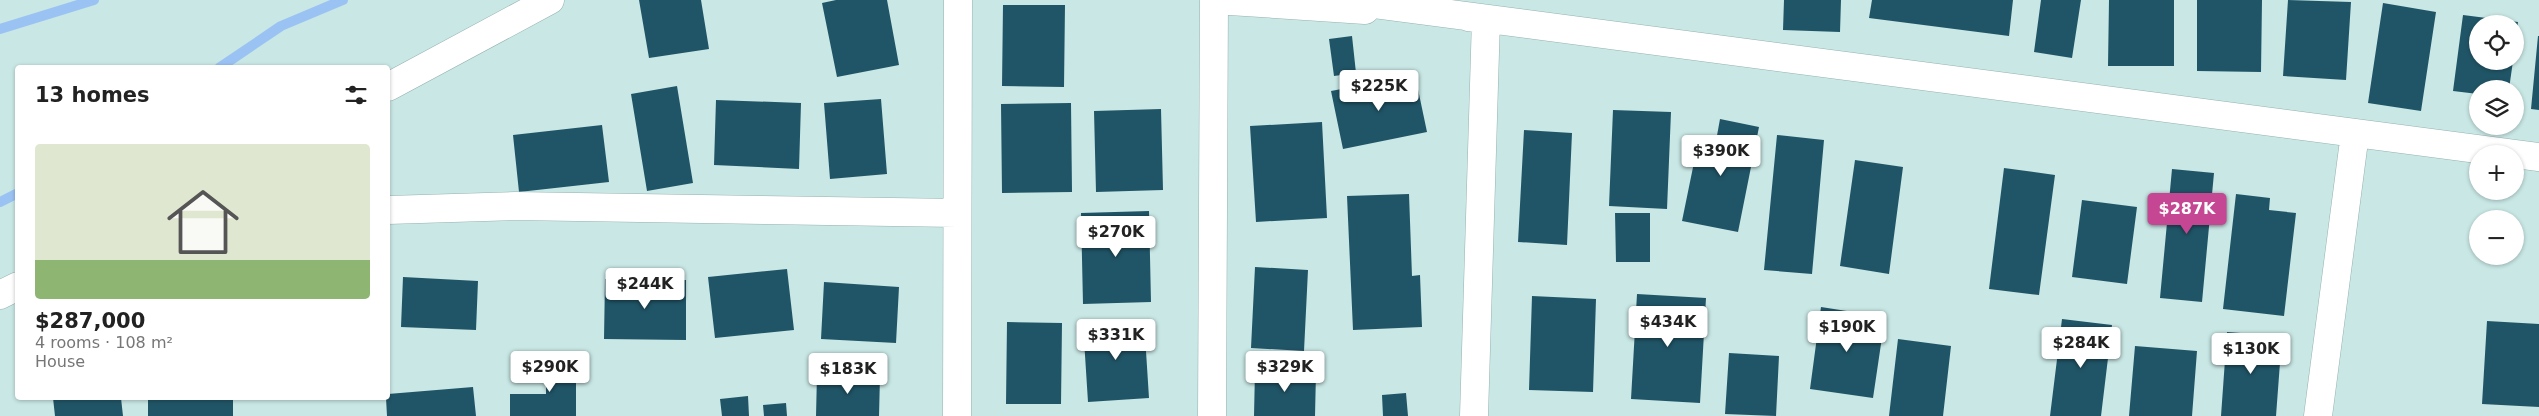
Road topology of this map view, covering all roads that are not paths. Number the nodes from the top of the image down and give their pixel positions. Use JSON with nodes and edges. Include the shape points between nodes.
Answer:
{"nodes":[{"id":1,"x":550,"y":0,"type":"edge"},
{"id":2,"x":958,"y":0,"type":"edge"},
{"id":3,"x":1214,"y":0,"type":"edge"},
{"id":4,"x":1344,"y":0,"type":"edge"},
{"id":5,"x":1486,"y":18,"type":"junction"},
{"id":6,"x":390,"y":86,"type":"edge"},
{"id":7,"x":2355,"y":133,"type":"junction"},
{"id":8,"x":2539,"y":157,"type":"edge"},
{"id":9,"x":390,"y":210,"type":"edge"},
{"id":10,"x":958,"y":213,"type":"junction"},
{"id":11,"x":15,"y":288,"type":"edge"},
{"id":12,"x":0,"y":296,"type":"edge"},
{"id":13,"x":957,"y":416,"type":"edge"},
{"id":14,"x":1212,"y":416,"type":"edge"},
{"id":15,"x":1474,"y":416,"type":"edge"},
{"id":16,"x":2318,"y":416,"type":"edge"}],
"edges":[{"from":1,"to":6,"type":"street"},
{"from":2,"to":10,"type":"street"},
{"from":3,"to":5,"type":"street"},
{"from":3,"to":14,"type":"street"},
{"from":4,"to":5,"type":"street"},
{"from":5,"to":7,"type":"street"},
{"from":5,"to":15,"type":"street"},
{"from":7,"to":8,"type":"street"},
{"from":7,"to":16,"type":"street"},
{"from":9,"to":10,"type":"street","via":[[515,206]]},
{"from":10,"to":13,"type":"street"},
{"from":11,"to":12,"type":"street"}]}
